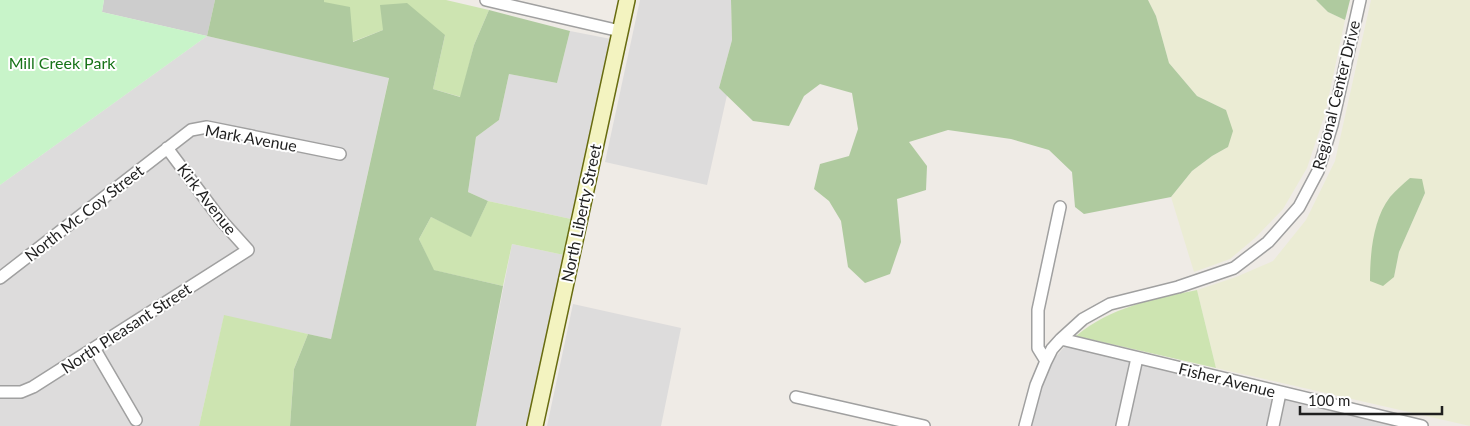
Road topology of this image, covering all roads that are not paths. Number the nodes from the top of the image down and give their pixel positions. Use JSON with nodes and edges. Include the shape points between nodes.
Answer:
{"nodes":[{"id":1,"x":486,"y":0,"type":"edge"},
{"id":2,"x":626,"y":0,"type":"edge"},
{"id":3,"x":1360,"y":0,"type":"edge"},
{"id":4,"x":620,"y":31,"type":"junction"},
{"id":5,"x":168,"y":148,"type":"junction"},
{"id":6,"x":340,"y":154,"type":"dead end"},
{"id":7,"x":1060,"y":207,"type":"dead end"},
{"id":8,"x":248,"y":250,"type":"joint"},
{"id":9,"x":0,"y":278,"type":"edge"},
{"id":10,"x":1061,"y":339,"type":"junction"},
{"id":11,"x":94,"y":348,"type":"junction"},
{"id":12,"x":1138,"y":358,"type":"junction"},
{"id":13,"x":1046,"y":362,"type":"junction"},
{"id":14,"x":0,"y":392,"type":"edge"},
{"id":15,"x":1280,"y":393,"type":"junction"},
{"id":16,"x":796,"y":397,"type":"dead end"},
{"id":17,"x":136,"y":420,"type":"dead end"},
{"id":18,"x":535,"y":426,"type":"edge"},
{"id":19,"x":924,"y":426,"type":"edge"},
{"id":20,"x":1025,"y":426,"type":"edge"},
{"id":21,"x":1122,"y":426,"type":"edge"},
{"id":22,"x":1273,"y":426,"type":"edge"},
{"id":23,"x":1422,"y":426,"type":"edge"}],
"edges":[{"from":1,"to":4,"type":"street"},
{"from":2,"to":4,"type":"main road","name":"North Liberty Street"},
{"from":3,"to":10,"type":"street","name":"Regional Center Drive","via":[[1332,125],[1318,171],[1299,207],[1268,242],[1234,268],[1178,287],[1110,304],[1083,319]]},
{"from":4,"to":18,"type":"main road","name":"North Liberty Street"},
{"from":5,"to":6,"type":"street","name":"Mark Avenue","via":[[191,130],[207,127]]},
{"from":5,"to":8,"type":"street","name":"Kirk Avenue","via":[[221,220]]},
{"from":5,"to":9,"type":"street","name":"North Mc Coy Street"},
{"from":7,"to":13,"type":"street","via":[[1038,310],[1038,348]]},
{"from":8,"to":11,"type":"street","name":"North Pleasant Street"},
{"from":10,"to":12,"type":"street","name":"Fisher Avenue"},
{"from":10,"to":13,"type":"street","name":"Regional Center Drive"},
{"from":11,"to":14,"type":"street","name":"North Pleasant Street","via":[[33,387],[20,392]]},
{"from":11,"to":17,"type":"street"},
{"from":12,"to":15,"type":"street","name":"Fisher Avenue"},
{"from":12,"to":21,"type":"street"},
{"from":13,"to":20,"type":"street","name":"Regional Center Drive"},
{"from":15,"to":22,"type":"street"},
{"from":15,"to":23,"type":"street","name":"Fisher Avenue"},
{"from":16,"to":19,"type":"street"}]}
